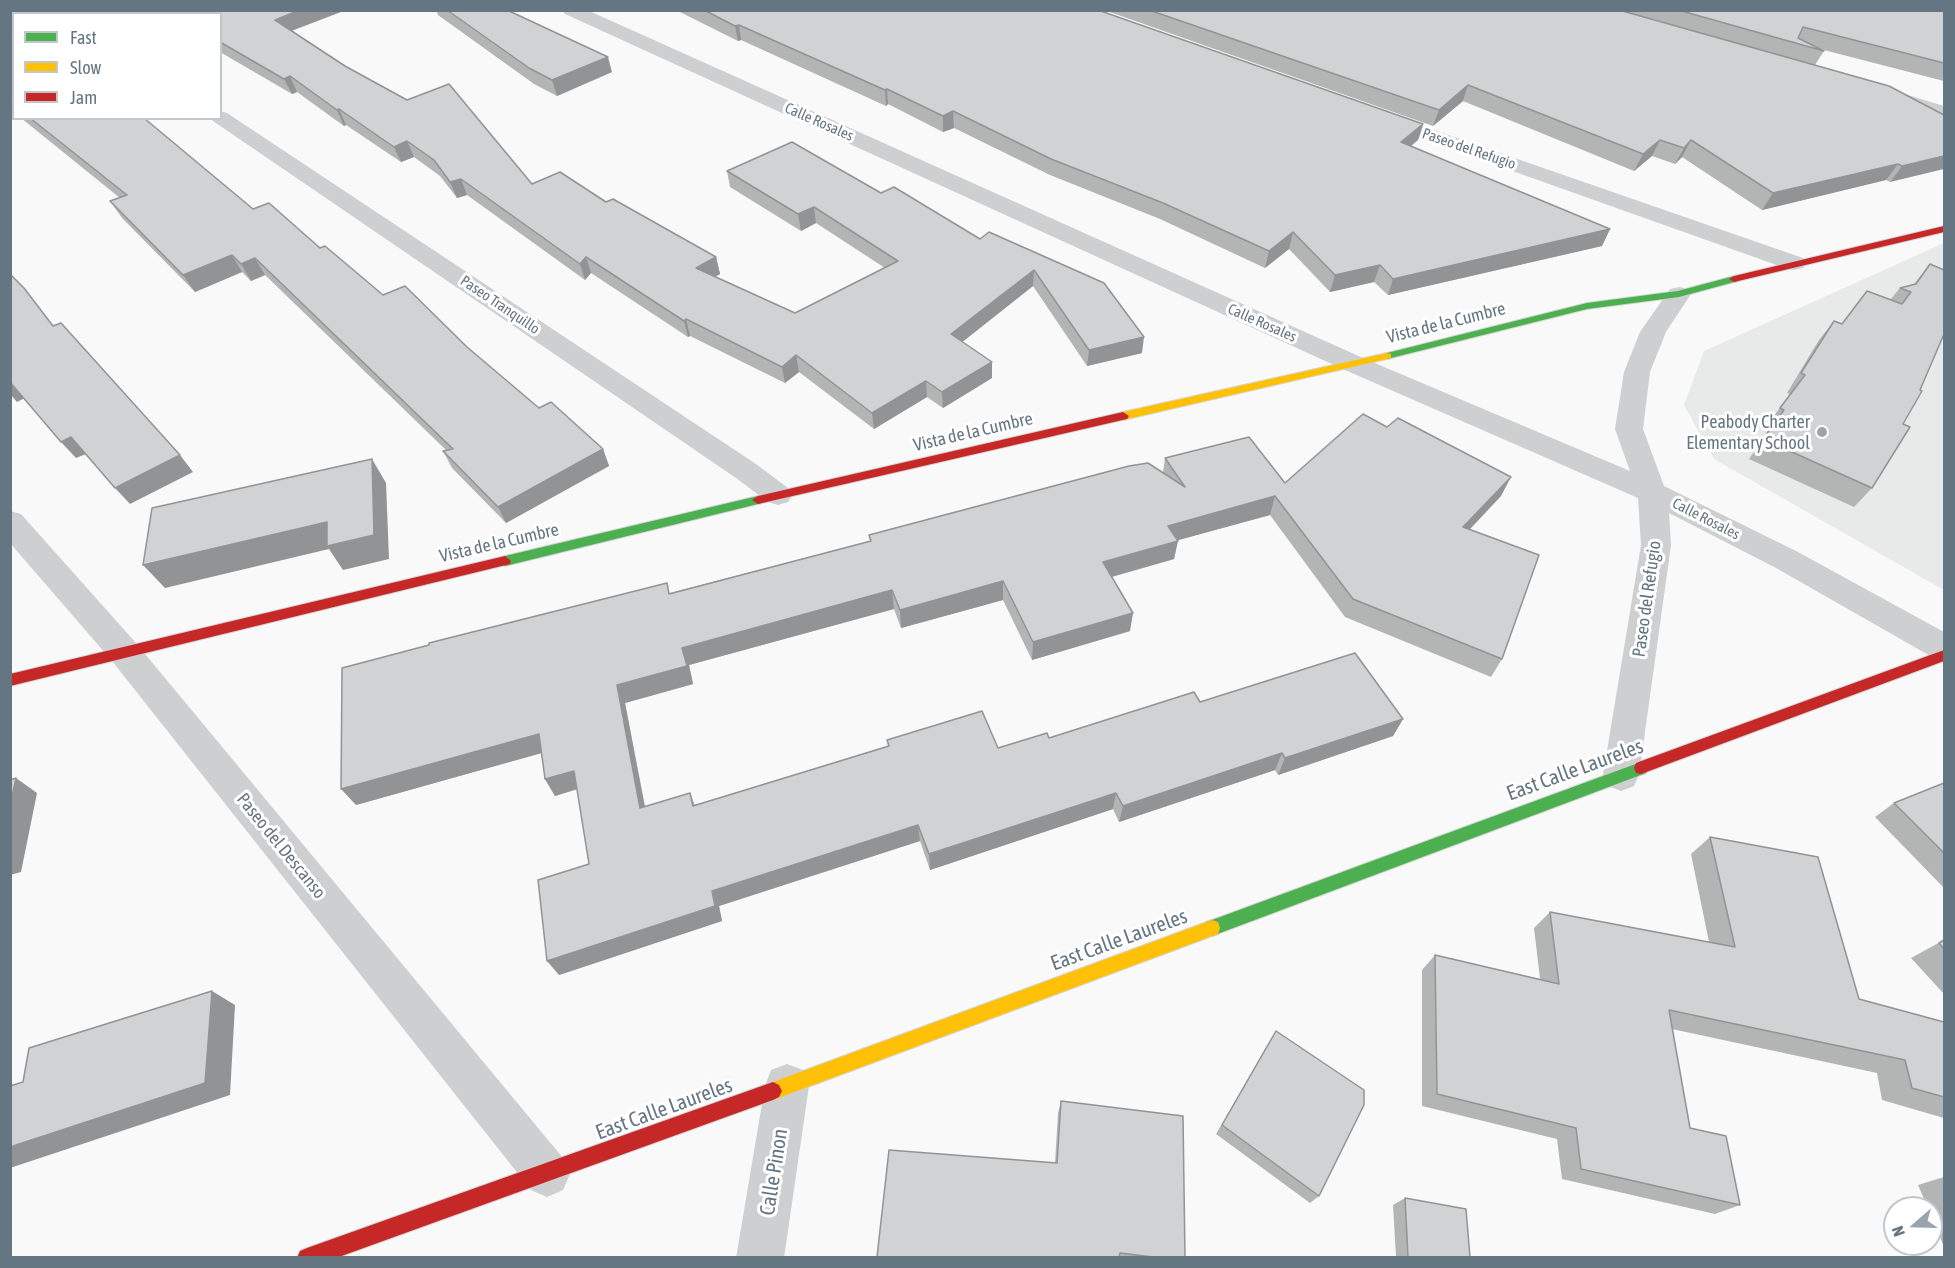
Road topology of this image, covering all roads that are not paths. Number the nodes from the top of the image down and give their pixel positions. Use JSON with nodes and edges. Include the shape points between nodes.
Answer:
{"nodes":[{"id":1,"x":571,"y":10,"type":"edge"},
{"id":2,"x":1875,"y":92,"type":"edge"},
{"id":3,"x":1357,"y":109,"type":"edge"},
{"id":4,"x":1944,"y":112,"type":"edge"},
{"id":5,"x":222,"y":118,"type":"edge"},
{"id":6,"x":1944,"y":229,"type":"edge"},
{"id":7,"x":1794,"y":263,"type":"junction"},
{"id":8,"x":1679,"y":294,"type":"junction"},
{"id":9,"x":1354,"y":364,"type":"junction"},
{"id":10,"x":1653,"y":492,"type":"junction"},
{"id":11,"x":778,"y":495,"type":"junction"},
{"id":12,"x":10,"y":522,"type":"edge"},
{"id":13,"x":1944,"y":648,"type":"edge"},
{"id":14,"x":124,"y":652,"type":"junction"},
{"id":15,"x":1944,"y":655,"type":"edge"},
{"id":16,"x":10,"y":680,"type":"edge"},
{"id":17,"x":1621,"y":775,"type":"junction"},
{"id":18,"x":787,"y":1086,"type":"junction"},
{"id":19,"x":547,"y":1174,"type":"junction"},
{"id":20,"x":306,"y":1257,"type":"edge"},
{"id":21,"x":760,"y":1257,"type":"edge"}],
"edges":[{"from":1,"to":9,"type":"street","name":"Calle Rosales"},
{"from":2,"to":4,"type":"street"},
{"from":3,"to":7,"type":"street","name":"Paseo del Refugio"},
{"from":5,"to":11,"type":"street","name":"Paseo Tranquillo"},
{"from":6,"to":7,"type":"street","name":"Vista de la Cumbre"},
{"from":7,"to":8,"type":"street","name":"Vista de la Cumbre"},
{"from":8,"to":9,"type":"street","name":"Vista de la Cumbre","via":[[1587,306]]},
{"from":8,"to":10,"type":"street","name":"Paseo del Refugio","via":[[1653,332],[1637,372],[1629,429]]},
{"from":9,"to":10,"type":"street","name":"Calle Rosales"},
{"from":9,"to":11,"type":"street","name":"Vista de la Cumbre"},
{"from":10,"to":13,"type":"street","name":"Calle Rosales","via":[[1797,565]]},
{"from":10,"to":17,"type":"street","name":"Paseo del Refugio","via":[[1656,545]]},
{"from":11,"to":14,"type":"street","name":"Vista de la Cumbre"},
{"from":12,"to":14,"type":"street","name":"Paseo del Descanso"},
{"from":14,"to":16,"type":"street","name":"Vista de la Cumbre"},
{"from":14,"to":19,"type":"street","name":"Paseo del Descanso"},
{"from":15,"to":17,"type":"street","name":"East Calle Laureles"},
{"from":17,"to":18,"type":"street","name":"East Calle Laureles"},
{"from":18,"to":19,"type":"street","name":"East Calle Laureles"},
{"from":18,"to":21,"type":"street","name":"Calle Pinon"},
{"from":19,"to":20,"type":"street","name":"East Calle Laureles"}]}
